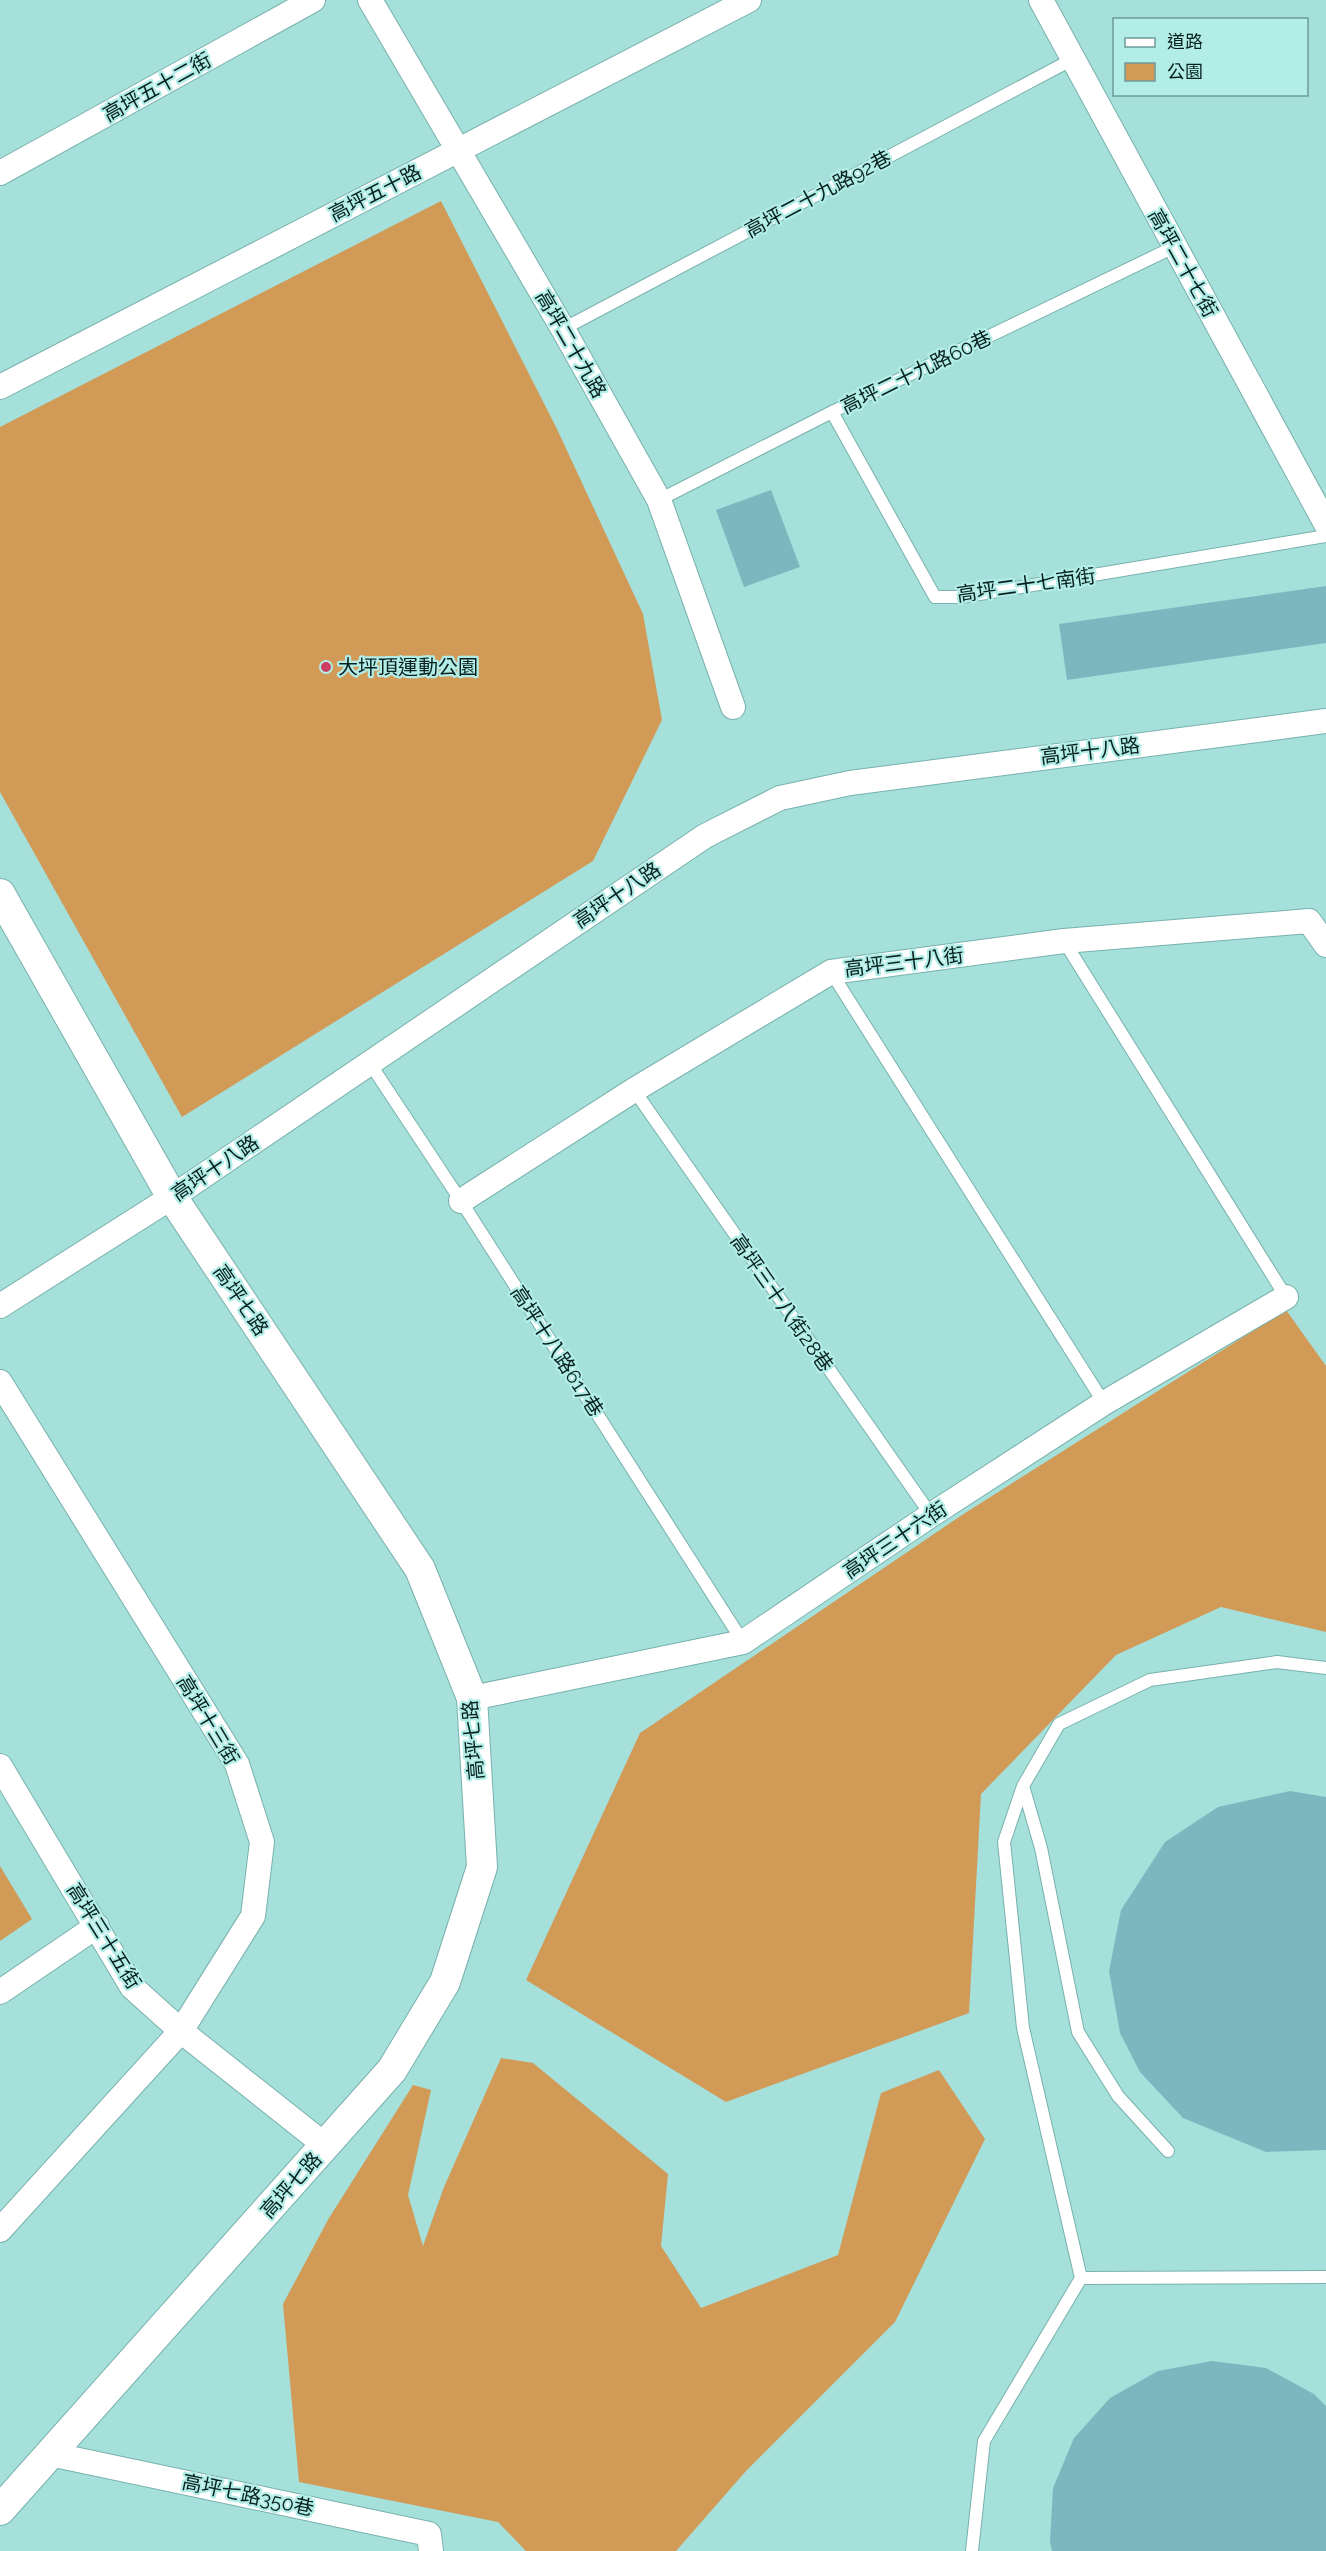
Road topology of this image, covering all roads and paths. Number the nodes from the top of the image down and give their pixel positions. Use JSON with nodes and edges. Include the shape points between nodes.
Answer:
{"nodes":[{"id":1,"x":313,"y":0,"type":"edge"},
{"id":2,"x":370,"y":0,"type":"edge"},
{"id":3,"x":749,"y":0,"type":"edge"},
{"id":4,"x":1041,"y":0,"type":"edge"},
{"id":5,"x":1073,"y":59,"type":"junction"},
{"id":6,"x":457,"y":151,"type":"junction"},
{"id":7,"x":0,"y":173,"type":"edge"},
{"id":8,"x":1174,"y":247,"type":"junction"},
{"id":9,"x":563,"y":329,"type":"junction"},
{"id":10,"x":0,"y":387,"type":"edge"},
{"id":11,"x":832,"y":412,"type":"junction"},
{"id":12,"x":659,"y":500,"type":"junction"},
{"id":13,"x":1326,"y":525,"type":"edge"},
{"id":14,"x":1326,"y":536,"type":"edge"},
{"id":15,"x":733,"y":707,"type":"dead end"},
{"id":16,"x":1326,"y":721,"type":"edge"},
{"id":17,"x":0,"y":894,"type":"edge"},
{"id":18,"x":1064,"y":941,"type":"junction"},
{"id":19,"x":1326,"y":945,"type":"edge"},
{"id":20,"x":831,"y":972,"type":"junction"},
{"id":21,"x":369,"y":1062,"type":"junction"},
{"id":22,"x":634,"y":1090,"type":"junction"},
{"id":23,"x":172,"y":1197,"type":"junction"},
{"id":24,"x":461,"y":1201,"type":"junction"},
{"id":25,"x":1286,"y":1297,"type":"joint"},
{"id":26,"x":0,"y":1306,"type":"edge"},
{"id":27,"x":0,"y":1382,"type":"edge"},
{"id":28,"x":1104,"y":1403,"type":"junction"},
{"id":29,"x":931,"y":1515,"type":"junction"},
{"id":30,"x":743,"y":1642,"type":"junction"},
{"id":31,"x":1326,"y":1668,"type":"edge"},
{"id":32,"x":472,"y":1698,"type":"junction"},
{"id":33,"x":0,"y":1766,"type":"edge"},
{"id":34,"x":1023,"y":1786,"type":"junction"},
{"id":35,"x":97,"y":1926,"type":"junction"},
{"id":36,"x":0,"y":1992,"type":"edge"},
{"id":37,"x":181,"y":2031,"type":"junction"},
{"id":38,"x":326,"y":2146,"type":"junction"},
{"id":39,"x":1168,"y":2151,"type":"dead end"},
{"id":40,"x":0,"y":2230,"type":"edge"},
{"id":41,"x":1081,"y":2278,"type":"junction"},
{"id":42,"x":1325,"y":2279,"type":"edge"},
{"id":43,"x":50,"y":2454,"type":"junction"},
{"id":44,"x":0,"y":2510,"type":"edge"},
{"id":45,"x":432,"y":2551,"type":"edge"},
{"id":46,"x":972,"y":2551,"type":"edge"}],
"edges":[{"from":1,"to":7,"type":"street","name":"高坪五十二街"},
{"from":2,"to":6,"type":"street","name":"高坪二十九路"},
{"from":3,"to":6,"type":"street","name":"高坪五十路"},
{"from":4,"to":5,"type":"street","name":"高坪二十七街"},
{"from":5,"to":8,"type":"street","name":"高坪二十七街"},
{"from":5,"to":9,"type":"lane","name":"高坪二十九路92巷"},
{"from":6,"to":9,"type":"street","name":"高坪二十九路"},
{"from":6,"to":10,"type":"street","name":"高坪五十路"},
{"from":8,"to":11,"type":"lane","name":"高坪二十九路60巷"},
{"from":8,"to":13,"type":"street","name":"高坪二十七街"},
{"from":9,"to":12,"type":"street","name":"高坪二十九路"},
{"from":11,"to":12,"type":"lane","name":"高坪二十九路60巷"},
{"from":11,"to":14,"type":"lane","name":"高坪二十七南街","via":[[934,597],[962,597]]},
{"from":12,"to":15,"type":"street","name":"高坪二十九路"},
{"from":16,"to":21,"type":"street","name":"高坪十八路","via":[[850,783],[780,798],[705,837]]},
{"from":17,"to":23,"type":"street","name":"高坪七路"},
{"from":18,"to":19,"type":"street","name":"高坪三十八街","via":[[1310,921]]},
{"from":18,"to":20,"type":"street","name":"高坪三十八街"},
{"from":18,"to":25,"type":"lane"},
{"from":20,"to":22,"type":"street","name":"高坪三十八街"},
{"from":20,"to":28,"type":"lane"},
{"from":21,"to":23,"type":"street","name":"高坪十八路"},
{"from":21,"to":24,"type":"lane","name":"高坪十八路617巷"},
{"from":22,"to":24,"type":"street","name":"高坪三十八街"},
{"from":22,"to":29,"type":"lane","name":"高坪三十八街28巷"},
{"from":23,"to":26,"type":"street","name":"高坪十八路"},
{"from":23,"to":32,"type":"street","name":"高坪七路","via":[[420,1569]]},
{"from":24,"to":30,"type":"lane","name":"高坪十八路617巷"},
{"from":25,"to":28,"type":"street","name":"高坪三十六街"},
{"from":27,"to":37,"type":"street","name":"高坪十三街","via":[[237,1764],[262,1842],[253,1916]]},
{"from":28,"to":29,"type":"street","name":"高坪三十六街"},
{"from":29,"to":30,"type":"street","name":"高坪三十六街"},
{"from":30,"to":32,"type":"street","name":"高坪三十六街"},
{"from":31,"to":34,"type":"lane","via":[[1277,1662],[1150,1680],[1059,1724]]},
{"from":32,"to":38,"type":"street","name":"高坪七路","via":[[482,1867],[445,1982],[392,2070]]},
{"from":33,"to":35,"type":"street","name":"高坪三十五街"},
{"from":34,"to":39,"type":"lane","via":[[1041,1848],[1078,2032],[1118,2096]]},
{"from":34,"to":41,"type":"lane","via":[[1004,1842],[1023,2028]]},
{"from":35,"to":36,"type":"street"},
{"from":35,"to":37,"type":"street","name":"高坪三十五街","via":[[132,1987]]},
{"from":37,"to":38,"type":"street","name":"高坪三十五街"},
{"from":37,"to":40,"type":"street","name":"高坪十三街"},
{"from":38,"to":43,"type":"street","name":"高坪七路"},
{"from":41,"to":42,"type":"lane"},
{"from":41,"to":46,"type":"lane","via":[[984,2441]]},
{"from":43,"to":44,"type":"street","name":"高坪七路"},
{"from":43,"to":45,"type":"street","name":"高坪七路350巷","via":[[429,2534]]}]}
